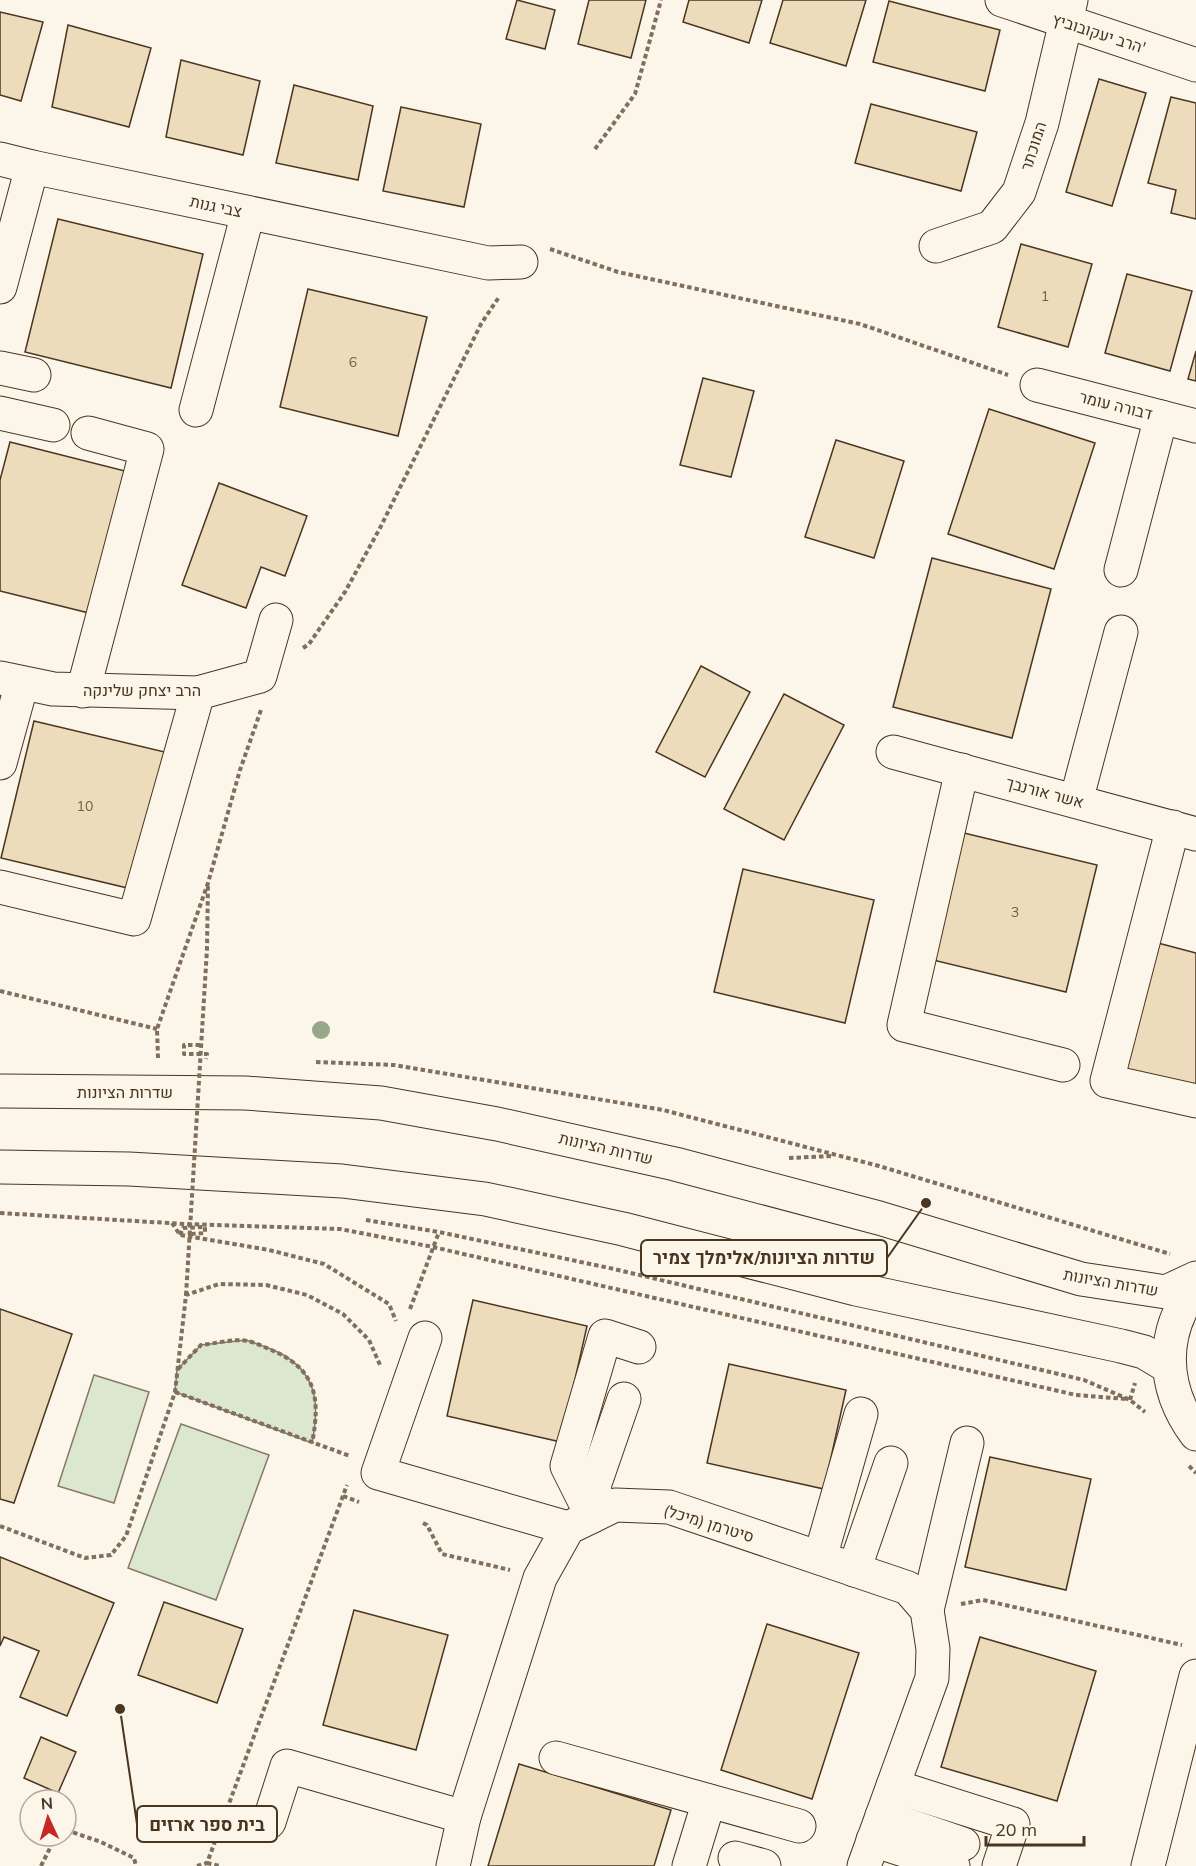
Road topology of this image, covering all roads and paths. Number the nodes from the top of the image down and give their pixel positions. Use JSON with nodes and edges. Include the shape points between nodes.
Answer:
{"nodes":[{"id":1,"x":661,"y":0,"type":"edge"},
{"id":2,"x":1002,"y":0,"type":"edge"},
{"id":3,"x":1068,"y":11,"type":"edge"},
{"id":4,"x":1196,"y":65,"type":"edge"},
{"id":5,"x":595,"y":149,"type":"dead end"},
{"id":6,"x":0,"y":159,"type":"edge"},
{"id":7,"x":32,"y":167,"type":"junction"},
{"id":8,"x":248,"y":213,"type":"junction"},
{"id":9,"x":936,"y":246,"type":"dead end"},
{"id":10,"x":534,"y":255,"type":"junction"},
{"id":11,"x":0,"y":287,"type":"edge"},
{"id":12,"x":0,"y":368,"type":"edge"},
{"id":13,"x":34,"y":375,"type":"dead end"},
{"id":14,"x":1037,"y":385,"type":"joint"},
{"id":15,"x":196,"y":410,"type":"dead end"},
{"id":16,"x":0,"y":413,"type":"edge"},
{"id":17,"x":1161,"y":417,"type":"junction"},
{"id":18,"x":53,"y":425,"type":"dead end"},
{"id":19,"x":1196,"y":426,"type":"edge"},
{"id":20,"x":88,"y":433,"type":"dead end"},
{"id":21,"x":1121,"y":570,"type":"dead end"},
{"id":22,"x":276,"y":620,"type":"dead end"},
{"id":23,"x":1121,"y":632,"type":"dead end"},
{"id":24,"x":260,"y":675,"type":"junction"},
{"id":25,"x":11,"y":681,"type":"edge"},
{"id":26,"x":83,"y":691,"type":"junction"},
{"id":27,"x":198,"y":693,"type":"junction"},
{"id":28,"x":893,"y":752,"type":"dead end"},
{"id":29,"x":0,"y":763,"type":"edge"},
{"id":30,"x":962,"y":770,"type":"junction"},
{"id":31,"x":1076,"y":801,"type":"junction"},
{"id":32,"x":1184,"y":830,"type":"edge"},
{"id":33,"x":208,"y":883,"type":"junction"},
{"id":34,"x":0,"y":887,"type":"edge"},
{"id":35,"x":0,"y":991,"type":"edge"},
{"id":36,"x":157,"y":1029,"type":"junction"},
{"id":37,"x":200,"y":1045,"type":"junction"},
{"id":38,"x":158,"y":1058,"type":"dead end"},
{"id":39,"x":206,"y":1059,"type":"dead end"},
{"id":40,"x":1063,"y":1065,"type":"dead end"},
{"id":41,"x":0,"y":1091,"type":"edge"},
{"id":42,"x":1196,"y":1101,"type":"edge"},
{"id":43,"x":836,"y":1155,"type":"dead end"},
{"id":44,"x":0,"y":1167,"type":"edge"},
{"id":45,"x":0,"y":1213,"type":"edge"},
{"id":46,"x":358,"y":1219,"type":"dead end"},
{"id":47,"x":172,"y":1223,"type":"junction"},
{"id":48,"x":439,"y":1232,"type":"junction"},
{"id":49,"x":190,"y":1234,"type":"junction"},
{"id":50,"x":180,"y":1235,"type":"junction"},
{"id":51,"x":433,"y":1247,"type":"junction"},
{"id":52,"x":1188,"y":1268,"type":"edge"},
{"id":53,"x":1196,"y":1286,"type":"edge"},
{"id":54,"x":186,"y":1295,"type":"junction"},
{"id":55,"x":411,"y":1324,"type":"junction"},
{"id":56,"x":639,"y":1347,"type":"dead end"},
{"id":57,"x":1169,"y":1367,"type":"junction"},
{"id":58,"x":381,"y":1369,"type":"dead end"},
{"id":59,"x":177,"y":1370,"type":"junction"},
{"id":60,"x":175,"y":1392,"type":"junction"},
{"id":61,"x":624,"y":1399,"type":"dead end"},
{"id":62,"x":861,"y":1414,"type":"dead end"},
{"id":63,"x":1196,"y":1434,"type":"edge"},
{"id":64,"x":312,"y":1443,"type":"junction"},
{"id":65,"x":967,"y":1443,"type":"dead end"},
{"id":66,"x":356,"y":1459,"type":"dead end"},
{"id":67,"x":891,"y":1463,"type":"dead end"},
{"id":68,"x":349,"y":1477,"type":"dead end"},
{"id":69,"x":343,"y":1496,"type":"junction"},
{"id":70,"x":364,"y":1503,"type":"dead end"},
{"id":71,"x":417,"y":1521,"type":"dead end"},
{"id":72,"x":580,"y":1522,"type":"junction"},
{"id":73,"x":0,"y":1526,"type":"edge"},
{"id":74,"x":820,"y":1558,"type":"junction"},
{"id":75,"x":854,"y":1570,"type":"junction"},
{"id":76,"x":540,"y":1578,"type":"junction"},
{"id":77,"x":927,"y":1610,"type":"junction"},
{"id":78,"x":1185,"y":1646,"type":"dead end"},
{"id":79,"x":1196,"y":1676,"type":"edge"},
{"id":80,"x":556,"y":1758,"type":"dead end"},
{"id":81,"x":893,"y":1786,"type":"junction"},
{"id":82,"x":709,"y":1801,"type":"junction"},
{"id":83,"x":464,"y":1817,"type":"junction"},
{"id":84,"x":269,"y":1822,"type":"dead end"},
{"id":85,"x":800,"y":1826,"type":"dead end"},
{"id":86,"x":78,"y":1834,"type":"edge"},
{"id":87,"x":873,"y":1841,"type":"edge"},
{"id":88,"x":50,"y":1848,"type":"edge"},
{"id":89,"x":958,"y":1855,"type":"edge"},
{"id":90,"x":207,"y":1863,"type":"junction"},
{"id":91,"x":41,"y":1866,"type":"edge"},
{"id":92,"x":136,"y":1866,"type":"edge"},
{"id":93,"x":197,"y":1866,"type":"edge"},
{"id":94,"x":220,"y":1866,"type":"edge"},
{"id":95,"x":453,"y":1866,"type":"edge"},
{"id":96,"x":689,"y":1866,"type":"edge"},
{"id":97,"x":999,"y":1866,"type":"edge"},
{"id":98,"x":1148,"y":1866,"type":"edge"}],
"edges":[{"from":1,"to":5,"type":"path","via":[[635,94]]},
{"from":2,"to":3,"type":"street","name":"הרב יעקובוביץ'"},
{"from":3,"to":4,"type":"street","name":"הרב יעקובוביץ'"},
{"from":3,"to":9,"type":"street","name":"המוכתר","via":[[1041,123],[1019,192],[992,227]]},
{"from":6,"to":7,"type":"street","name":"צבי גנות"},
{"from":7,"to":8,"type":"street","name":"צבי גנות"},
{"from":7,"to":11,"type":"street"},
{"from":8,"to":10,"type":"street","name":"צבי גנות","via":[[488,263]]},
{"from":8,"to":15,"type":"street"},
{"from":10,"to":14,"type":"path","via":[[860,324]]},
{"from":10,"to":24,"type":"path","via":[[481,324],[345,592],[309,644]]},
{"from":12,"to":13,"type":"street"},
{"from":14,"to":17,"type":"street","name":"דבורה עומר"},
{"from":16,"to":18,"type":"street"},
{"from":17,"to":19,"type":"street","name":"דבורה עומר"},
{"from":17,"to":21,"type":"street"},
{"from":20,"to":26,"type":"street","via":[[147,449]]},
{"from":22,"to":24,"type":"street"},
{"from":23,"to":31,"type":"street"},
{"from":24,"to":27,"type":"street","name":"הרב יצחק שלינקה"},
{"from":24,"to":33,"type":"path","via":[[262,707]]},
{"from":25,"to":26,"type":"street","name":"הרב יצחק שלינקה"},
{"from":25,"to":29,"type":"street"},
{"from":26,"to":27,"type":"street","name":"הרב יצחק שלינקה"},
{"from":27,"to":34,"type":"street","via":[[134,920]]},
{"from":28,"to":30,"type":"street","name":"אשר אורנבך"},
{"from":30,"to":31,"type":"street","name":"אשר אורנבך"},
{"from":30,"to":40,"type":"street","via":[[904,1025]]},
{"from":31,"to":32,"type":"street","name":"אשר אורנבך"},
{"from":32,"to":42,"type":"street","via":[[1107,1081]]},
{"from":33,"to":36,"type":"path"},
{"from":33,"to":37,"type":"path","bridge":true},
{"from":35,"to":36,"type":"path"},
{"from":36,"to":38,"type":"path"},
{"from":37,"to":39,"type":"path","via":[[184,1046],[184,1054],[207,1054]]},
{"from":37,"to":49,"type":"path","bridge":true},
{"from":41,"to":52,"type":"street","name":"שדרות הציונות","via":[[245,1093],[381,1103],[497,1124],[675,1164],[879,1218],[1081,1279],[1166,1292]]},
{"from":43,"to":52,"type":"path"},
{"from":44,"to":57,"type":"street","via":[[129,1168],[342,1181],[484,1199],[623,1229],[856,1289],[1121,1346],[1144,1352]]},
{"from":45,"to":47,"type":"path"},
{"from":46,"to":48,"type":"path"},
{"from":47,"to":50,"type":"path"},
{"from":47,"to":51,"type":"path","via":[[340,1228]]},
{"from":48,"to":51,"type":"path"},
{"from":48,"to":51,"type":"path","via":[[614,1269],[1084,1380],[1130,1400],[1076,1395]]},
{"from":49,"to":50,"type":"path","via":[[205,1233],[205,1227],[183,1228]]},
{"from":49,"to":54,"type":"path","bridge":true},
{"from":50,"to":55,"type":"path","via":[[324,1264],[389,1304]]},
{"from":51,"to":55,"type":"path"},
{"from":53,"to":57,"type":"street","via":[[1184,1302],[1171,1334]]},
{"from":54,"to":58,"type":"path","via":[[219,1284],[266,1285],[307,1295],[342,1314],[369,1340]]},
{"from":54,"to":59,"type":"path"},
{"from":55,"to":72,"type":"street","via":[[378,1473]]},
{"from":56,"to":72,"type":"street","via":[[605,1336],[567,1466]]},
{"from":57,"to":63,"type":"street","via":[[1174,1394]]},
{"from":59,"to":60,"type":"path"},
{"from":59,"to":64,"type":"path","via":[[201,1345],[246,1340],[284,1355],[305,1372],[315,1397],[317,1419]]},
{"from":60,"to":64,"type":"path"},
{"from":60,"to":73,"type":"path","via":[[126,1536],[111,1555],[85,1558]]},
{"from":61,"to":72,"type":"street"},
{"from":62,"to":74,"type":"street"},
{"from":64,"to":66,"type":"path"},
{"from":65,"to":77,"type":"street"},
{"from":67,"to":75,"type":"street"},
{"from":68,"to":69,"type":"path"},
{"from":69,"to":70,"type":"path"},
{"from":69,"to":90,"type":"path"},
{"from":71,"to":76,"type":"path","via":[[428,1525],[442,1554]]},
{"from":72,"to":74,"type":"street","name":"סיטרמן (מיכל)","via":[[615,1505],[669,1507]]},
{"from":72,"to":76,"type":"street"},
{"from":74,"to":75,"type":"street","name":"סיטרמן (מיכל)"},
{"from":75,"to":77,"type":"street","name":"סיטרמן (מיכל)","via":[[908,1588]]},
{"from":76,"to":83,"type":"street"},
{"from":77,"to":78,"type":"path","via":[[983,1600]]},
{"from":77,"to":81,"type":"street","via":[[933,1649],[932,1678]]},
{"from":79,"to":98,"type":"street"},
{"from":80,"to":82,"type":"street"},
{"from":81,"to":87,"type":"street"},
{"from":81,"to":97,"type":"street","via":[[1013,1824]]},
{"from":82,"to":85,"type":"street"},
{"from":82,"to":96,"type":"street"},
{"from":83,"to":84,"type":"street","via":[[287,1766]]},
{"from":83,"to":95,"type":"street"},
{"from":86,"to":92,"type":"path","via":[[134,1858]]},
{"from":87,"to":89,"type":"street"},
{"from":88,"to":91,"type":"path"},
{"from":90,"to":93,"type":"path"},
{"from":90,"to":94,"type":"path"}]}
